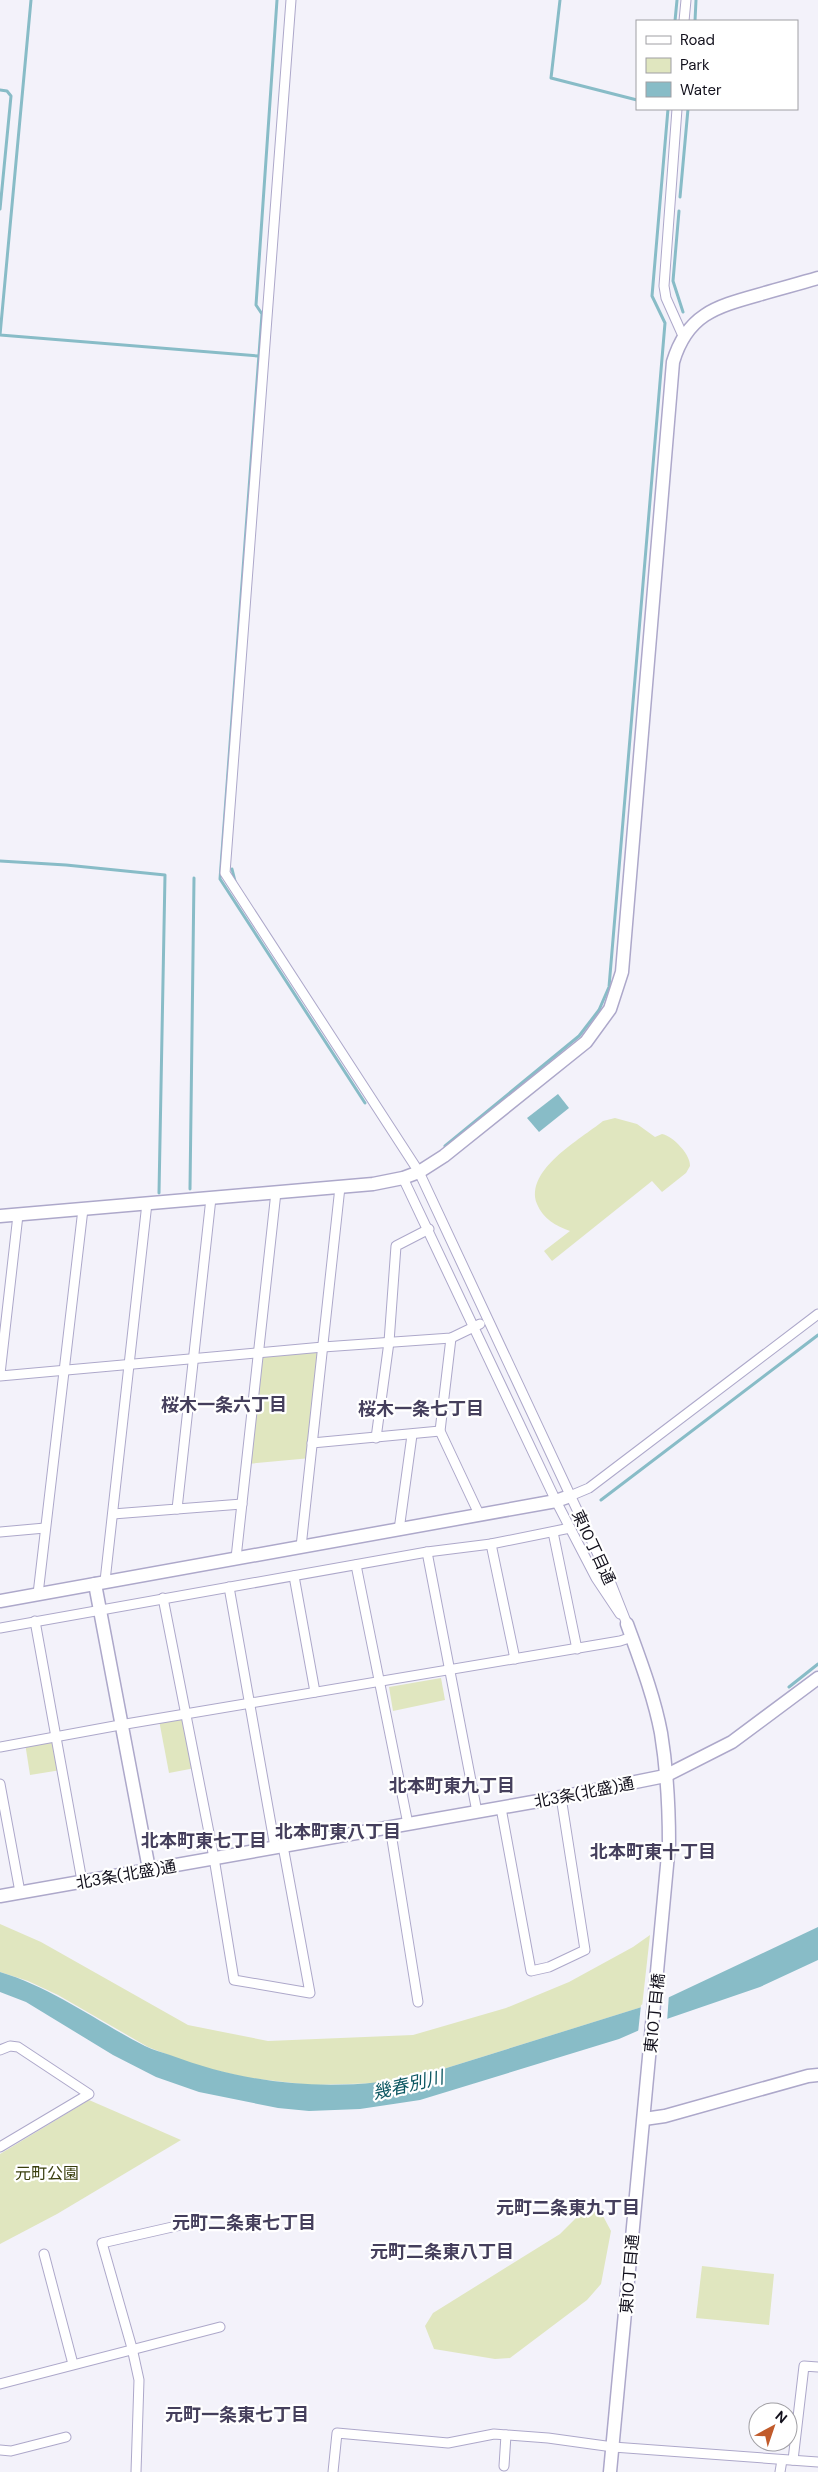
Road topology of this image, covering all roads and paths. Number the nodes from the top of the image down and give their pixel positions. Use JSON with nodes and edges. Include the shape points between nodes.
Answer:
{"nodes":[{"id":1,"x":291,"y":0,"type":"edge"},
{"id":2,"x":686,"y":0,"type":"edge"},
{"id":3,"x":684,"y":20,"type":"edge"},
{"id":4,"x":677,"y":110,"type":"edge"},
{"id":5,"x":818,"y":278,"type":"edge"},
{"id":6,"x":683,"y":336,"type":"junction"},
{"id":7,"x":419,"y":1172,"type":"junction"},
{"id":8,"x":403,"y":1178,"type":"junction"},
{"id":9,"x":340,"y":1187,"type":"junction"},
{"id":10,"x":276,"y":1192,"type":"junction"},
{"id":11,"x":211,"y":1198,"type":"junction"},
{"id":12,"x":147,"y":1203,"type":"junction"},
{"id":13,"x":83,"y":1209,"type":"junction"},
{"id":14,"x":18,"y":1215,"type":"junction"},
{"id":15,"x":0,"y":1216,"type":"edge"},
{"id":16,"x":429,"y":1229,"type":"junction"},
{"id":17,"x":818,"y":1314,"type":"edge"},
{"id":18,"x":487,"y":1321,"type":"junction"},
{"id":19,"x":475,"y":1326,"type":"junction"},
{"id":20,"x":451,"y":1338,"type":"junction"},
{"id":21,"x":389,"y":1342,"type":"junction"},
{"id":22,"x":323,"y":1347,"type":"junction"},
{"id":23,"x":259,"y":1353,"type":"junction"},
{"id":24,"x":194,"y":1360,"type":"junction"},
{"id":25,"x":130,"y":1365,"type":"junction"},
{"id":26,"x":65,"y":1370,"type":"junction"},
{"id":27,"x":0,"y":1375,"type":"edge"},
{"id":28,"x":440,"y":1431,"type":"junction"},
{"id":29,"x":412,"y":1435,"type":"junction"},
{"id":30,"x":376,"y":1438,"type":"junction"},
{"id":31,"x":312,"y":1443,"type":"junction"},
{"id":32,"x":570,"y":1496,"type":"junction"},
{"id":33,"x":556,"y":1501,"type":"junction"},
{"id":34,"x":242,"y":1504,"type":"junction"},
{"id":35,"x":177,"y":1509,"type":"junction"},
{"id":36,"x":113,"y":1514,"type":"junction"},
{"id":37,"x":479,"y":1514,"type":"junction"},
{"id":38,"x":45,"y":1528,"type":"junction"},
{"id":39,"x":570,"y":1528,"type":"junction"},
{"id":40,"x":399,"y":1530,"type":"junction"},
{"id":41,"x":0,"y":1532,"type":"edge"},
{"id":42,"x":553,"y":1532,"type":"junction"},
{"id":43,"x":491,"y":1544,"type":"junction"},
{"id":44,"x":301,"y":1547,"type":"junction"},
{"id":45,"x":426,"y":1552,"type":"junction"},
{"id":46,"x":236,"y":1558,"type":"junction"},
{"id":47,"x":356,"y":1564,"type":"junction"},
{"id":48,"x":294,"y":1576,"type":"junction"},
{"id":49,"x":100,"y":1583,"type":"junction"},
{"id":50,"x":229,"y":1587,"type":"junction"},
{"id":51,"x":38,"y":1594,"type":"junction"},
{"id":52,"x":163,"y":1598,"type":"junction"},
{"id":53,"x":0,"y":1601,"type":"edge"},
{"id":54,"x":100,"y":1609,"type":"junction"},
{"id":55,"x":35,"y":1621,"type":"junction"},
{"id":56,"x":627,"y":1624,"type":"junction"},
{"id":57,"x":0,"y":1628,"type":"edge"},
{"id":58,"x":632,"y":1637,"type":"junction"},
{"id":59,"x":577,"y":1649,"type":"junction"},
{"id":60,"x":515,"y":1659,"type":"junction"},
{"id":61,"x":449,"y":1670,"type":"junction"},
{"id":62,"x":818,"y":1678,"type":"edge"},
{"id":63,"x":379,"y":1682,"type":"junction"},
{"id":64,"x":315,"y":1692,"type":"junction"},
{"id":65,"x":249,"y":1703,"type":"junction"},
{"id":66,"x":186,"y":1714,"type":"junction"},
{"id":67,"x":120,"y":1725,"type":"junction"},
{"id":68,"x":57,"y":1737,"type":"junction"},
{"id":69,"x":0,"y":1747,"type":"edge"},
{"id":70,"x":666,"y":1776,"type":"junction"},
{"id":71,"x":0,"y":1784,"type":"edge"},
{"id":72,"x":561,"y":1798,"type":"junction"},
{"id":73,"x":502,"y":1808,"type":"junction"},
{"id":74,"x":477,"y":1812,"type":"junction"},
{"id":75,"x":408,"y":1824,"type":"junction"},
{"id":76,"x":390,"y":1827,"type":"junction"},
{"id":77,"x":279,"y":1847,"type":"junction"},
{"id":78,"x":214,"y":1858,"type":"junction"},
{"id":79,"x":149,"y":1870,"type":"junction"},
{"id":80,"x":82,"y":1881,"type":"junction"},
{"id":81,"x":20,"y":1892,"type":"junction"},
{"id":82,"x":0,"y":1896,"type":"edge"},
{"id":83,"x":660,"y":1949,"type":"joint"},
{"id":84,"x":418,"y":2002,"type":"dead end"},
{"id":85,"x":0,"y":2050,"type":"edge"},
{"id":86,"x":818,"y":2075,"type":"edge"},
{"id":87,"x":647,"y":2076,"type":"joint"},
{"id":88,"x":644,"y":2118,"type":"junction"},
{"id":89,"x":0,"y":2147,"type":"edge"},
{"id":90,"x":181,"y":2225,"type":"dead end"},
{"id":91,"x":44,"y":2254,"type":"dead end"},
{"id":92,"x":220,"y":2327,"type":"dead end"},
{"id":93,"x":132,"y":2348,"type":"junction"},
{"id":94,"x":73,"y":2364,"type":"junction"},
{"id":95,"x":818,"y":2367,"type":"edge"},
{"id":96,"x":0,"y":2384,"type":"edge"},
{"id":97,"x":506,"y":2435,"type":"junction"},
{"id":98,"x":66,"y":2437,"type":"dead end"},
{"id":99,"x":613,"y":2447,"type":"junction"},
{"id":100,"x":0,"y":2450,"type":"edge"},
{"id":101,"x":782,"y":2460,"type":"junction"},
{"id":102,"x":793,"y":2460,"type":"junction"},
{"id":103,"x":818,"y":2462,"type":"edge"},
{"id":104,"x":504,"y":2466,"type":"dead end"},
{"id":105,"x":136,"y":2472,"type":"edge"},
{"id":106,"x":332,"y":2472,"type":"edge"},
{"id":107,"x":610,"y":2472,"type":"edge"},
{"id":108,"x":780,"y":2472,"type":"edge"}],
"edges":[{"from":1,"to":7,"type":"street","name":"東10丁目通","via":[[225,873]]},
{"from":2,"to":3,"type":"street"},
{"from":4,"to":6,"type":"street","via":[[664,286]]},
{"from":5,"to":6,"type":"street","via":[[724,304],[701,316]]},
{"from":6,"to":7,"type":"street","via":[[673,362],[622,972],[617,991],[610,1008],[586,1042],[458,1145]]},
{"from":7,"to":8,"type":"street"},
{"from":7,"to":18,"type":"street","name":"東10丁目通"},
{"from":8,"to":9,"type":"street"},
{"from":8,"to":16,"type":"street"},
{"from":9,"to":10,"type":"street"},
{"from":9,"to":22,"type":"street"},
{"from":10,"to":11,"type":"street"},
{"from":10,"to":23,"type":"street"},
{"from":11,"to":12,"type":"street"},
{"from":11,"to":24,"type":"street"},
{"from":12,"to":13,"type":"street"},
{"from":12,"to":25,"type":"street"},
{"from":13,"to":14,"type":"street"},
{"from":13,"to":26,"type":"street"},
{"from":14,"to":15,"type":"street"},
{"from":14,"to":27,"type":"street"},
{"from":16,"to":19,"type":"street"},
{"from":16,"to":21,"type":"street","via":[[396,1246]]},
{"from":17,"to":32,"type":"street","via":[[589,1488]]},
{"from":18,"to":19,"type":"street"},
{"from":18,"to":32,"type":"street","name":"東10丁目通"},
{"from":19,"to":20,"type":"street"},
{"from":19,"to":33,"type":"street"},
{"from":20,"to":21,"type":"street"},
{"from":20,"to":28,"type":"street"},
{"from":21,"to":22,"type":"street"},
{"from":21,"to":30,"type":"street"},
{"from":22,"to":23,"type":"street"},
{"from":22,"to":31,"type":"street"},
{"from":23,"to":24,"type":"street"},
{"from":23,"to":34,"type":"street"},
{"from":24,"to":25,"type":"street"},
{"from":24,"to":35,"type":"street"},
{"from":25,"to":26,"type":"street"},
{"from":25,"to":36,"type":"street"},
{"from":26,"to":27,"type":"street"},
{"from":26,"to":38,"type":"street"},
{"from":28,"to":29,"type":"street"},
{"from":28,"to":37,"type":"street"},
{"from":29,"to":30,"type":"street"},
{"from":29,"to":40,"type":"street"},
{"from":30,"to":31,"type":"street"},
{"from":31,"to":44,"type":"street"},
{"from":32,"to":33,"type":"street"},
{"from":32,"to":56,"type":"street","name":"東10丁目通"},
{"from":33,"to":37,"type":"street"},
{"from":33,"to":39,"type":"street"},
{"from":34,"to":35,"type":"street"},
{"from":34,"to":46,"type":"street"},
{"from":35,"to":36,"type":"street"},
{"from":36,"to":49,"type":"street"},
{"from":37,"to":40,"type":"street"},
{"from":38,"to":41,"type":"street"},
{"from":38,"to":51,"type":"street"},
{"from":39,"to":42,"type":"street"},
{"from":39,"to":56,"type":"street","via":[[596,1578]]},
{"from":40,"to":44,"type":"street"},
{"from":42,"to":43,"type":"street"},
{"from":42,"to":59,"type":"street"},
{"from":43,"to":45,"type":"street"},
{"from":43,"to":60,"type":"street"},
{"from":44,"to":46,"type":"street"},
{"from":45,"to":47,"type":"street"},
{"from":45,"to":61,"type":"street"},
{"from":46,"to":49,"type":"street"},
{"from":47,"to":48,"type":"street"},
{"from":47,"to":63,"type":"street"},
{"from":48,"to":50,"type":"street"},
{"from":48,"to":64,"type":"street"},
{"from":49,"to":51,"type":"street"},
{"from":49,"to":54,"type":"street"},
{"from":50,"to":52,"type":"street"},
{"from":50,"to":65,"type":"street"},
{"from":51,"to":53,"type":"street"},
{"from":52,"to":54,"type":"street"},
{"from":52,"to":66,"type":"street"},
{"from":54,"to":55,"type":"street"},
{"from":54,"to":67,"type":"street"},
{"from":55,"to":57,"type":"street"},
{"from":55,"to":68,"type":"street"},
{"from":56,"to":58,"type":"street","name":"東10丁目通"},
{"from":58,"to":59,"type":"street"},
{"from":58,"to":70,"type":"street","name":"東10丁目通","via":[[657,1717]]},
{"from":59,"to":60,"type":"street"},
{"from":60,"to":61,"type":"street"},
{"from":61,"to":63,"type":"street"},
{"from":61,"to":74,"type":"street"},
{"from":62,"to":70,"type":"street","name":"北3条(北盛)通","via":[[732,1742]]},
{"from":63,"to":64,"type":"street"},
{"from":63,"to":75,"type":"street"},
{"from":64,"to":65,"type":"street"},
{"from":65,"to":66,"type":"street"},
{"from":65,"to":77,"type":"street"},
{"from":66,"to":67,"type":"street"},
{"from":66,"to":78,"type":"street"},
{"from":67,"to":68,"type":"street"},
{"from":67,"to":79,"type":"street"},
{"from":68,"to":69,"type":"street"},
{"from":68,"to":80,"type":"street"},
{"from":70,"to":72,"type":"street","name":"北3条(北盛)通"},
{"from":70,"to":83,"type":"street","name":"東10丁目通","via":[[669,1844]]},
{"from":71,"to":81,"type":"street"},
{"from":72,"to":73,"type":"street","name":"北3条(北盛)通"},
{"from":72,"to":73,"type":"street","via":[[585,1950],[531,1971]]},
{"from":73,"to":74,"type":"street","name":"北3条(北盛)通"},
{"from":74,"to":75,"type":"street","name":"北3条(北盛)通"},
{"from":75,"to":76,"type":"street","name":"北3条(北盛)通"},
{"from":76,"to":77,"type":"street","name":"北3条(北盛)通"},
{"from":76,"to":84,"type":"street"},
{"from":77,"to":78,"type":"street","name":"北3条(北盛)通"},
{"from":77,"to":78,"type":"street","via":[[310,1994],[234,1980]]},
{"from":78,"to":79,"type":"street","name":"北3条(北盛)通"},
{"from":79,"to":80,"type":"street","name":"北3条(北盛)通"},
{"from":80,"to":81,"type":"street","name":"北3条(北盛)通"},
{"from":81,"to":82,"type":"street","name":"北3条(北盛)通"},
{"from":83,"to":87,"type":"street","name":"東10丁目橋"},
{"from":85,"to":89,"type":"street","via":[[18,2047],[89,2094]]},
{"from":86,"to":88,"type":"street","via":[[665,2116]]},
{"from":87,"to":88,"type":"street","name":"東10丁目通"},
{"from":88,"to":99,"type":"street","name":"東10丁目通"},
{"from":90,"to":93,"type":"street","via":[[102,2243]]},
{"from":91,"to":94,"type":"street"},
{"from":92,"to":93,"type":"street"},
{"from":93,"to":94,"type":"street"},
{"from":93,"to":105,"type":"street","via":[[140,2396]]},
{"from":94,"to":96,"type":"street"},
{"from":95,"to":102,"type":"street","via":[[804,2366]]},
{"from":97,"to":99,"type":"street"},
{"from":97,"to":104,"type":"street"},
{"from":97,"to":106,"type":"street","via":[[494,2434],[448,2443],[337,2433]]},
{"from":98,"to":100,"type":"street","via":[[11,2451]]},
{"from":99,"to":101,"type":"street"},
{"from":99,"to":107,"type":"street","name":"東10丁目通"},
{"from":101,"to":102,"type":"street"},
{"from":101,"to":108,"type":"street"},
{"from":102,"to":103,"type":"street"}]}
